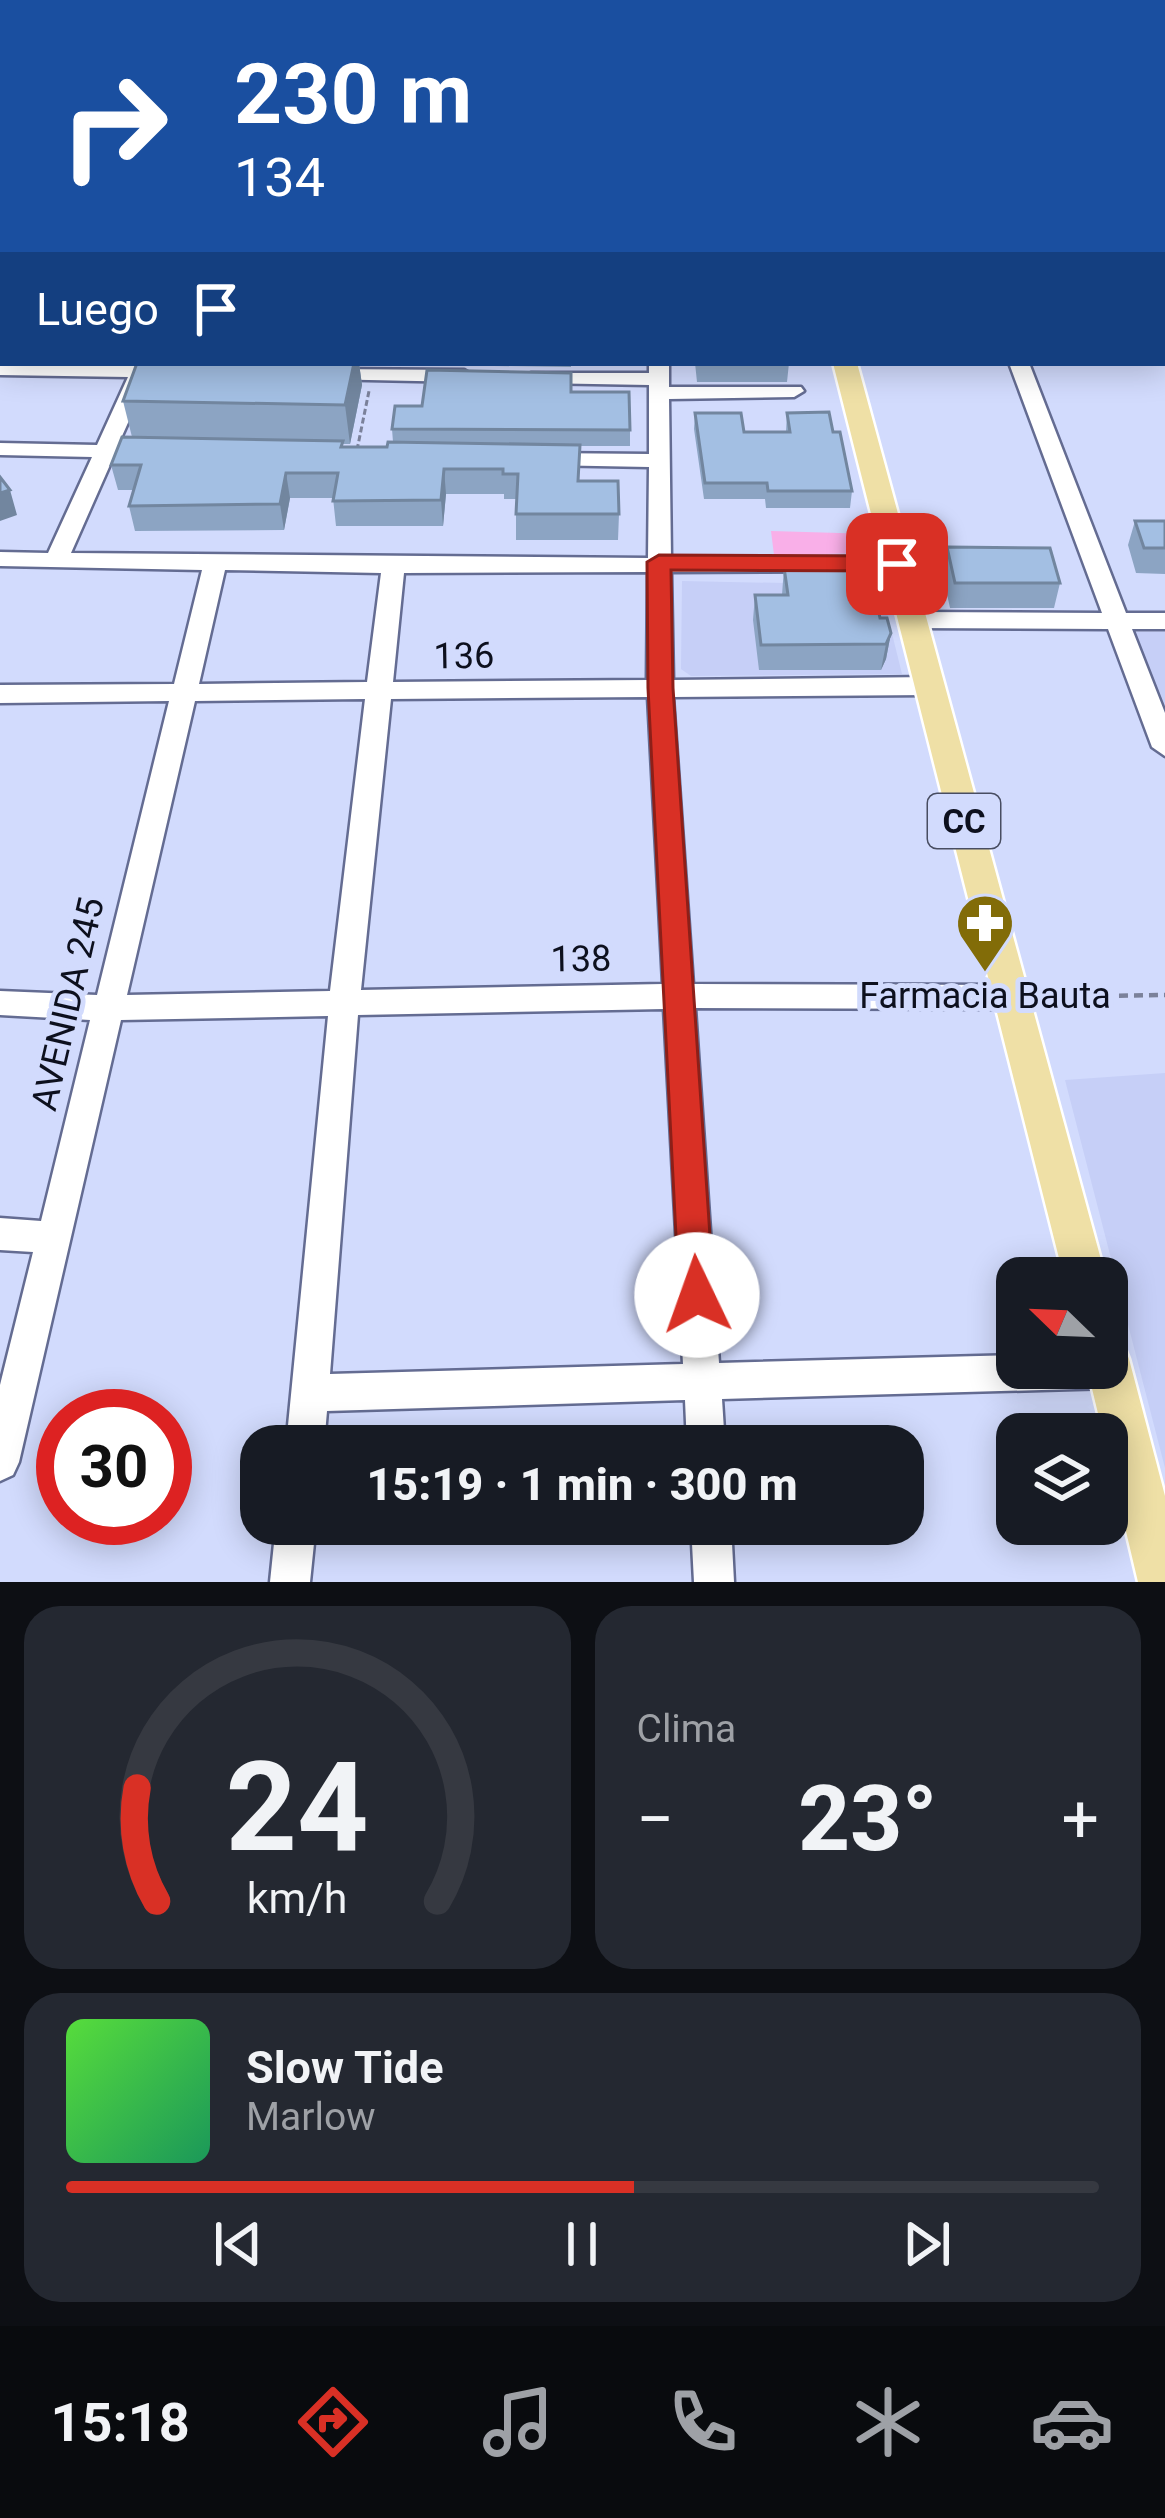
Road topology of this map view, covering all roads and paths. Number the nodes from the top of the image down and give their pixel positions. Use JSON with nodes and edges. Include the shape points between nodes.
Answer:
{"nodes":[{"id":1,"x":846,"y":366,"type":"edge"},
{"id":2,"x":1020,"y":366,"type":"edge"},
{"id":3,"x":143,"y":367,"type":"edge"},
{"id":4,"x":0,"y":369,"type":"edge"},
{"id":5,"x":188,"y":373,"type":"edge"},
{"id":6,"x":303,"y":374,"type":"edge"},
{"id":7,"x":373,"y":375,"type":"junction"},
{"id":8,"x":492,"y":377,"type":"edge"},
{"id":9,"x":516,"y":377,"type":"edge"},
{"id":10,"x":659,"y":378,"type":"edge"},
{"id":11,"x":794,"y":391,"type":"dead end"},
{"id":12,"x":0,"y":449,"type":"edge"},
{"id":13,"x":105,"y":452,"type":"junction"},
{"id":14,"x":173,"y":453,"type":"edge"},
{"id":15,"x":356,"y":456,"type":"edge"},
{"id":16,"x":519,"y":459,"type":"edge"},
{"id":17,"x":659,"y":461,"type":"junction"},
{"id":18,"x":0,"y":559,"type":"edge"},
{"id":19,"x":56,"y":560,"type":"junction"},
{"id":20,"x":659,"y":562,"type":"junction"},
{"id":21,"x":215,"y":564,"type":"junction"},
{"id":22,"x":897,"y":564,"type":"junction"},
{"id":23,"x":393,"y":566,"type":"junction"},
{"id":24,"x":914,"y":620,"type":"junction"},
{"id":25,"x":1116,"y":620,"type":"junction"},
{"id":26,"x":1165,"y":621,"type":"edge"},
{"id":27,"x":930,"y":686,"type":"junction"},
{"id":28,"x":660,"y":688,"type":"junction"},
{"id":29,"x":0,"y":694,"type":"edge"},
{"id":30,"x":183,"y":694,"type":"junction"},
{"id":31,"x":379,"y":694,"type":"junction"},
{"id":32,"x":1165,"y":747,"type":"edge"},
{"id":33,"x":1165,"y":995,"type":"edge"},
{"id":34,"x":678,"y":996,"type":"junction"},
{"id":35,"x":1009,"y":997,"type":"junction"},
{"id":36,"x":0,"y":1003,"type":"edge"},
{"id":37,"x":344,"y":1004,"type":"junction"},
{"id":38,"x":106,"y":1008,"type":"junction"},
{"id":39,"x":0,"y":1234,"type":"edge"},
{"id":40,"x":53,"y":1237,"type":"junction"},
{"id":41,"x":1079,"y":1257,"type":"edge"},
{"id":42,"x":996,"y":1369,"type":"edge"},
{"id":43,"x":702,"y":1381,"type":"junction"},
{"id":44,"x":1114,"y":1389,"type":"edge"},
{"id":45,"x":310,"y":1393,"type":"junction"},
{"id":46,"x":306,"y":1425,"type":"edge"},
{"id":47,"x":705,"y":1425,"type":"edge"},
{"id":48,"x":0,"y":1462,"type":"edge"},
{"id":49,"x":294,"y":1545,"type":"edge"},
{"id":50,"x":711,"y":1545,"type":"edge"},
{"id":51,"x":290,"y":1582,"type":"edge"},
{"id":52,"x":714,"y":1582,"type":"edge"},
{"id":53,"x":1163,"y":1582,"type":"edge"}],
"edges":[{"from":1,"to":22,"type":"main road","number":"CC"},
{"from":2,"to":25,"type":"street"},
{"from":3,"to":4,"type":"street"},
{"from":3,"to":5,"type":"street"},
{"from":3,"to":13,"type":"street"},
{"from":6,"to":7,"type":"street"},
{"from":7,"to":8,"type":"street"},
{"from":7,"to":15,"type":"path"},
{"from":9,"to":10,"type":"street"},
{"from":10,"to":11,"type":"street"},
{"from":10,"to":17,"type":"street"},
{"from":12,"to":13,"type":"street"},
{"from":13,"to":14,"type":"street"},
{"from":13,"to":19,"type":"street"},
{"from":16,"to":17,"type":"street"},
{"from":17,"to":20,"type":"street"},
{"from":18,"to":19,"type":"street"},
{"from":19,"to":21,"type":"street"},
{"from":20,"to":22,"type":"street"},
{"from":20,"to":23,"type":"street"},
{"from":20,"to":28,"type":"street"},
{"from":21,"to":23,"type":"street"},
{"from":21,"to":30,"type":"street","name":"AVENIDA 245"},
{"from":22,"to":24,"type":"main road","number":"CC"},
{"from":23,"to":31,"type":"street"},
{"from":24,"to":25,"type":"street"},
{"from":24,"to":27,"type":"main road","number":"CC"},
{"from":25,"to":26,"type":"street"},
{"from":25,"to":32,"type":"street"},
{"from":27,"to":28,"type":"street","name":"136"},
{"from":27,"to":35,"type":"main road","number":"CC"},
{"from":28,"to":31,"type":"street","name":"136"},
{"from":28,"to":34,"type":"street"},
{"from":29,"to":30,"type":"street","name":"136"},
{"from":30,"to":31,"type":"street","name":"136"},
{"from":30,"to":38,"type":"street","name":"AVENIDA 245"},
{"from":31,"to":37,"type":"street"},
{"from":33,"to":35,"type":"path"},
{"from":34,"to":35,"type":"street","name":"138"},
{"from":34,"to":37,"type":"street","name":"138"},
{"from":34,"to":43,"type":"street"},
{"from":35,"to":41,"type":"main road","number":"CC"},
{"from":36,"to":38,"type":"street","name":"138"},
{"from":37,"to":38,"type":"street","name":"138"},
{"from":37,"to":45,"type":"street"},
{"from":38,"to":40,"type":"street","name":"AVENIDA 245"},
{"from":39,"to":40,"type":"street"},
{"from":40,"to":48,"type":"street","name":"AVENIDA 245"},
{"from":42,"to":43,"type":"street"},
{"from":43,"to":45,"type":"street"},
{"from":43,"to":47,"type":"street"},
{"from":44,"to":53,"type":"main road"},
{"from":45,"to":46,"type":"street"},
{"from":49,"to":51,"type":"street"},
{"from":50,"to":52,"type":"street"}]}
